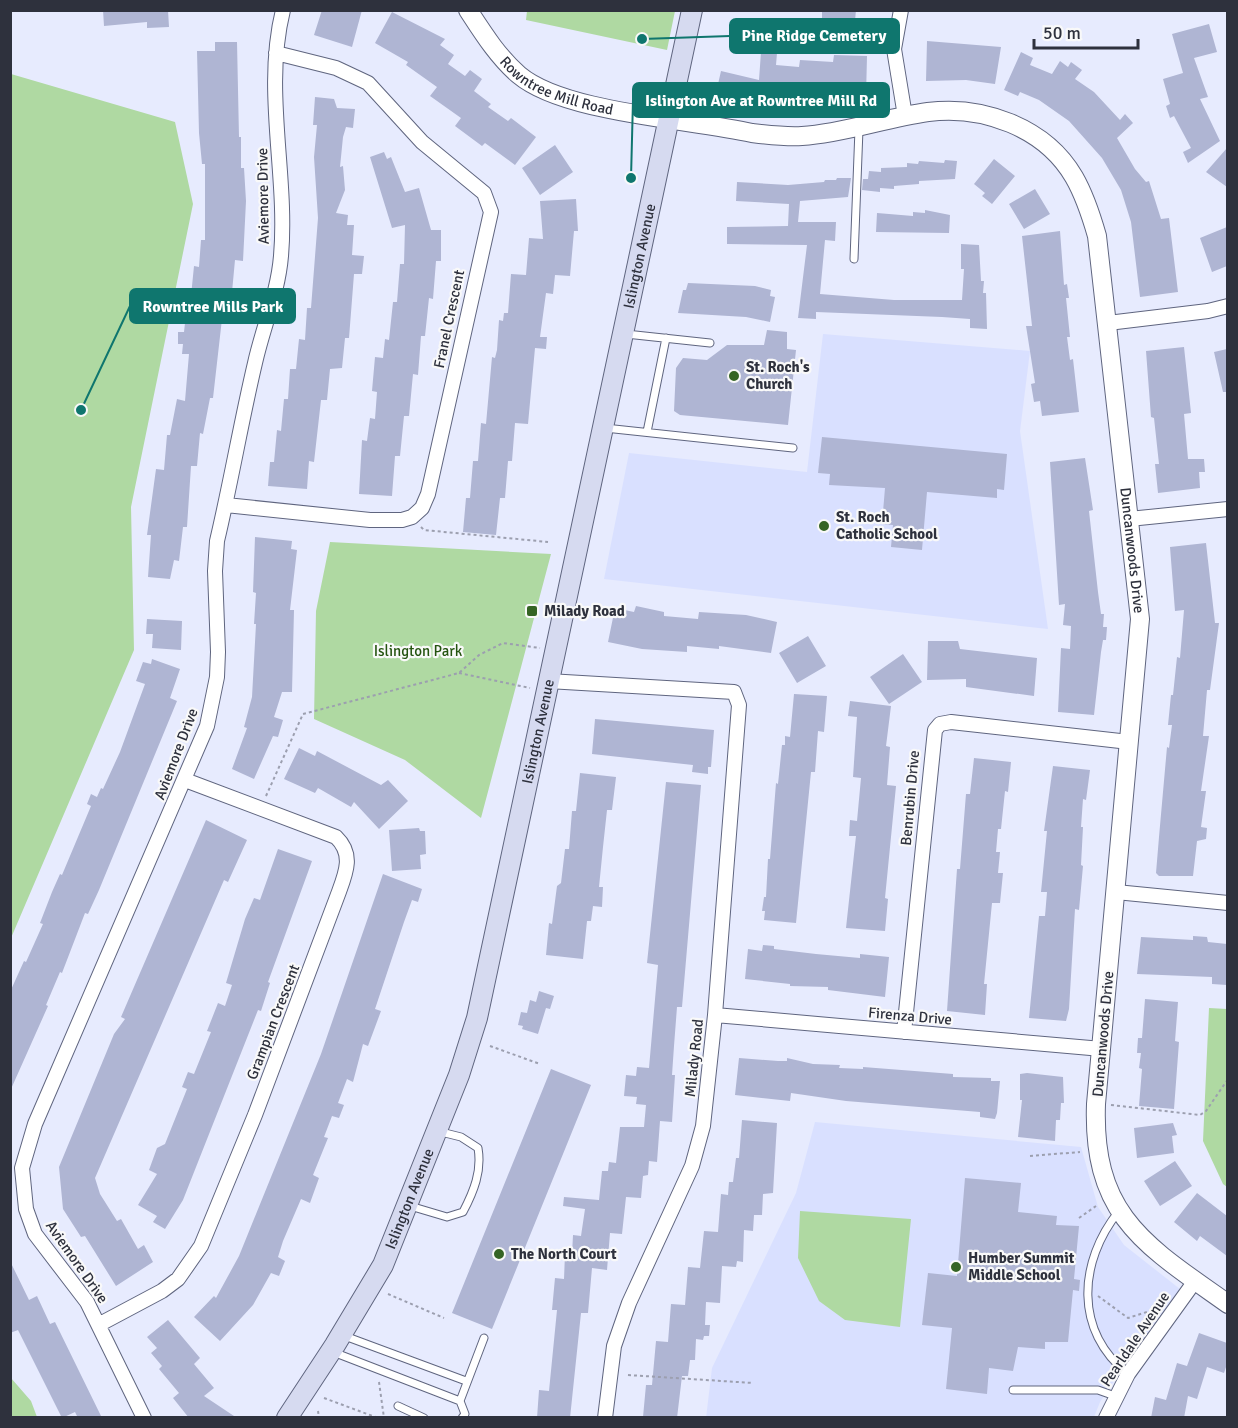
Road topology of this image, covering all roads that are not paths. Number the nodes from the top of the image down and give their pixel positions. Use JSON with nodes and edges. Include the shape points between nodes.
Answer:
{"nodes":[{"id":1,"x":283,"y":10,"type":"edge"},
{"id":2,"x":468,"y":10,"type":"edge"},
{"id":3,"x":692,"y":10,"type":"edge"},
{"id":4,"x":901,"y":10,"type":"edge"},
{"id":5,"x":276,"y":53,"type":"junction"},
{"id":6,"x":905,"y":116,"type":"junction"},
{"id":7,"x":670,"y":118,"type":"junction"},
{"id":8,"x":859,"y":126,"type":"junction"},
{"id":9,"x":854,"y":259,"type":"dead end"},
{"id":10,"x":1227,"y":306,"type":"edge"},
{"id":11,"x":1108,"y":323,"type":"junction"},
{"id":12,"x":623,"y":333,"type":"junction"},
{"id":13,"x":666,"y":338,"type":"junction"},
{"id":14,"x":710,"y":343,"type":"dead end"},
{"id":15,"x":603,"y":428,"type":"junction"},
{"id":16,"x":647,"y":432,"type":"junction"},
{"id":17,"x":793,"y":448,"type":"dead end"},
{"id":18,"x":226,"y":505,"type":"junction"},
{"id":19,"x":1227,"y":509,"type":"edge"},
{"id":20,"x":1129,"y":519,"type":"junction"},
{"id":21,"x":546,"y":686,"type":"junction"},
{"id":22,"x":1129,"y":742,"type":"junction"},
{"id":23,"x":185,"y":780,"type":"junction"},
{"id":24,"x":1116,"y":892,"type":"junction"},
{"id":25,"x":1227,"y":903,"type":"edge"},
{"id":26,"x":715,"y":1015,"type":"junction"},
{"id":27,"x":904,"y":1032,"type":"junction"},
{"id":28,"x":1102,"y":1049,"type":"junction"},
{"id":29,"x":437,"y":1131,"type":"junction"},
{"id":30,"x":407,"y":1206,"type":"junction"},
{"id":31,"x":1119,"y":1211,"type":"junction"},
{"id":32,"x":1195,"y":1281,"type":"junction"},
{"id":33,"x":1227,"y":1304,"type":"edge"},
{"id":34,"x":100,"y":1324,"type":"junction"},
{"id":35,"x":483,"y":1338,"type":"dead end"},
{"id":36,"x":336,"y":1343,"type":"junction"},
{"id":37,"x":1128,"y":1374,"type":"junction"},
{"id":38,"x":466,"y":1380,"type":"junction"},
{"id":39,"x":1013,"y":1390,"type":"dead end"},
{"id":40,"x":1115,"y":1396,"type":"junction"},
{"id":41,"x":460,"y":1401,"type":"junction"},
{"id":42,"x":398,"y":1406,"type":"dead end"},
{"id":43,"x":144,"y":1418,"type":"edge"},
{"id":44,"x":287,"y":1418,"type":"edge"},
{"id":45,"x":424,"y":1418,"type":"edge"},
{"id":46,"x":462,"y":1418,"type":"edge"},
{"id":47,"x":605,"y":1418,"type":"edge"},
{"id":48,"x":1106,"y":1418,"type":"edge"}],
"edges":[{"from":1,"to":5,"type":"street","name":"Aviemore Drive"},
{"from":2,"to":7,"type":"street","name":"Rowntree Mill Road","via":[[499,55],[519,75],[555,97]]},
{"from":3,"to":7,"type":"main road","name":"Islington Avenue"},
{"from":4,"to":6,"type":"street","via":[[894,49]]},
{"from":5,"to":18,"type":"street","name":"Aviemore Drive","via":[[282,189],[280,260]]},
{"from":5,"to":18,"type":"street","name":"Franel Crescent","via":[[336,68],[368,83],[422,142],[484,193],[490,212],[422,508],[402,520],[370,520]]},
{"from":6,"to":8,"type":"street","name":"Duncanwoods Drive"},
{"from":6,"to":11,"type":"street","name":"Duncanwoods Drive","via":[[951,111],[993,117],[1034,136],[1055,153],[1088,202],[1097,236]]},
{"from":7,"to":8,"type":"street","name":"Duncanwoods Drive","via":[[785,136]]},
{"from":7,"to":12,"type":"main road","name":"Islington Avenue"},
{"from":8,"to":9,"type":"lane"},
{"from":10,"to":11,"type":"street"},
{"from":11,"to":20,"type":"street","name":"Duncanwoods Drive"},
{"from":12,"to":13,"type":"lane"},
{"from":12,"to":15,"type":"main road","name":"Islington Avenue"},
{"from":13,"to":14,"type":"lane"},
{"from":13,"to":16,"type":"lane"},
{"from":15,"to":16,"type":"lane"},
{"from":15,"to":21,"type":"main road","name":"Islington Avenue"},
{"from":16,"to":17,"type":"lane"},
{"from":18,"to":23,"type":"street","name":"Aviemore Drive","via":[[215,571],[217,677],[207,726]]},
{"from":19,"to":20,"type":"street"},
{"from":20,"to":22,"type":"street","name":"Duncanwoods Drive","via":[[1140,619]]},
{"from":21,"to":26,"type":"street","name":"Milady Road","via":[[734,692],[738,698],[740,715]]},
{"from":21,"to":29,"type":"main road","name":"Islington Avenue","via":[[477,1018]]},
{"from":22,"to":24,"type":"street","name":"Duncanwoods Drive"},
{"from":22,"to":27,"type":"street","name":"Benrubin Drive","via":[[951,722],[934,730]]},
{"from":23,"to":34,"type":"street","name":"Aviemore Drive","via":[[35,1124],[22,1168],[26,1209],[35,1234]]},
{"from":23,"to":34,"type":"street","name":"Grampian Crescent","via":[[336,837],[347,852],[344,876],[255,1115],[201,1246],[178,1279]]},
{"from":24,"to":25,"type":"street"},
{"from":24,"to":28,"type":"street","name":"Duncanwoods Drive"},
{"from":26,"to":27,"type":"street","name":"Firenza Drive"},
{"from":26,"to":47,"type":"street","name":"Milady Road","via":[[703,1125],[692,1166],[629,1303],[614,1346]]},
{"from":27,"to":28,"type":"street","name":"Firenza Drive"},
{"from":28,"to":31,"type":"street","name":"Duncanwoods Drive","via":[[1096,1151]]},
{"from":29,"to":30,"type":"main road","name":"Islington Avenue"},
{"from":29,"to":30,"type":"lane","via":[[461,1137],[478,1148],[481,1163],[472,1194],[463,1212],[447,1217]]},
{"from":30,"to":36,"type":"main road","name":"Islington Avenue","via":[[383,1264]]},
{"from":31,"to":32,"type":"street","name":"Duncanwoods Drive","via":[[1136,1233]]},
{"from":31,"to":37,"type":"lane","via":[[1099,1239],[1086,1288],[1090,1315],[1105,1352]]},
{"from":32,"to":33,"type":"street","name":"Duncanwoods Drive"},
{"from":32,"to":37,"type":"street","name":"Pearldale Avenue"},
{"from":34,"to":43,"type":"street","name":"Aviemore Drive"},
{"from":35,"to":38,"type":"lane"},
{"from":36,"to":38,"type":"lane"},
{"from":36,"to":41,"type":"lane","via":[[383,1371]]},
{"from":36,"to":44,"type":"main road","name":"Islington Avenue"},
{"from":37,"to":40,"type":"street","name":"Pearldale Avenue"},
{"from":38,"to":41,"type":"lane"},
{"from":39,"to":40,"type":"lane","via":[[1098,1390]]},
{"from":40,"to":48,"type":"street","name":"Pearldale Avenue"},
{"from":41,"to":46,"type":"lane","via":[[465,1414]]},
{"from":42,"to":45,"type":"lane"}]}
